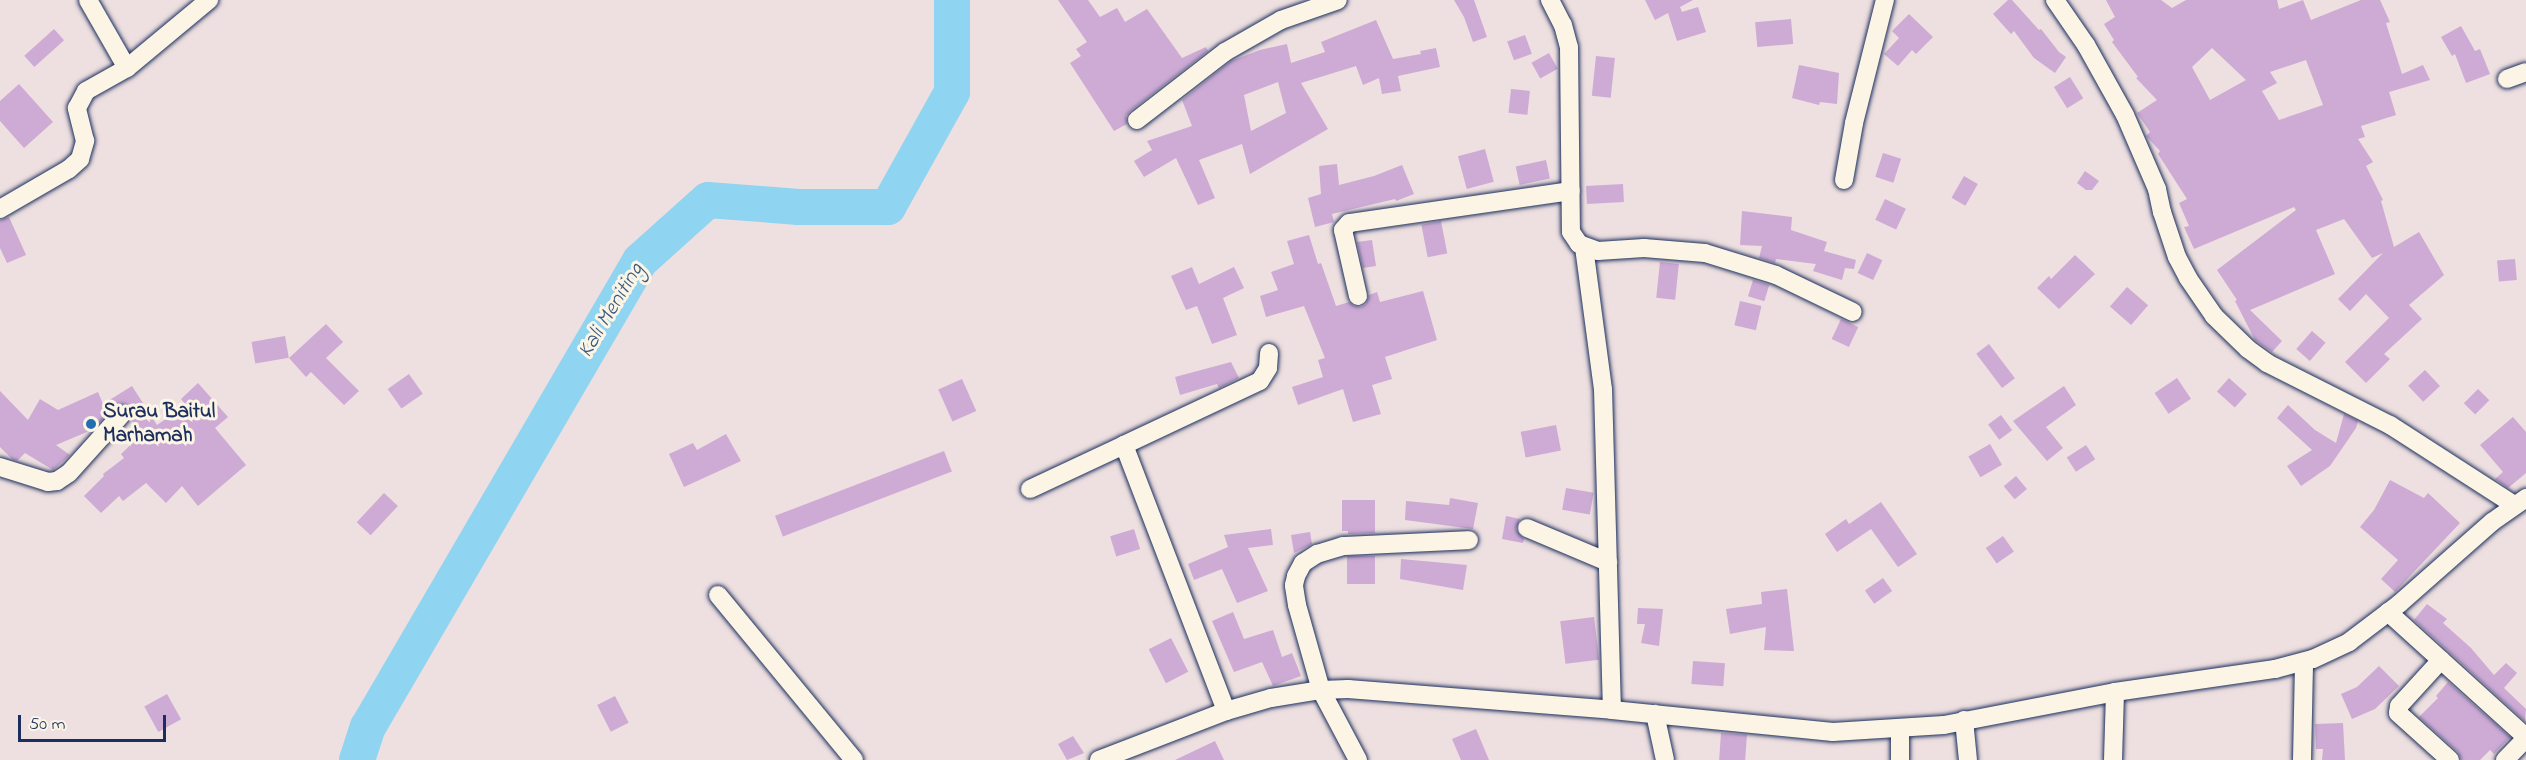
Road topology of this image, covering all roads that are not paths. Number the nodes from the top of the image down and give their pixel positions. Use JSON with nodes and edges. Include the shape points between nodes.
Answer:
{"nodes":[{"id":1,"x":88,"y":0,"type":"edge"},
{"id":2,"x":209,"y":0,"type":"edge"},
{"id":3,"x":1338,"y":0,"type":"edge"},
{"id":4,"x":1550,"y":0,"type":"edge"},
{"id":5,"x":1885,"y":0,"type":"edge"},
{"id":6,"x":2055,"y":0,"type":"edge"},
{"id":7,"x":127,"y":68,"type":"junction"},
{"id":8,"x":2526,"y":72,"type":"edge"},
{"id":9,"x":2507,"y":79,"type":"dead end"},
{"id":10,"x":1137,"y":120,"type":"dead end"},
{"id":11,"x":1844,"y":180,"type":"dead end"},
{"id":12,"x":1571,"y":190,"type":"junction"},
{"id":13,"x":0,"y":208,"type":"edge"},
{"id":14,"x":1584,"y":247,"type":"junction"},
{"id":15,"x":1358,"y":296,"type":"dead end"},
{"id":16,"x":1853,"y":312,"type":"dead end"},
{"id":17,"x":1269,"y":353,"type":"dead end"},
{"id":18,"x":121,"y":414,"type":"dead end"},
{"id":19,"x":1124,"y":445,"type":"junction"},
{"id":20,"x":0,"y":467,"type":"edge"},
{"id":21,"x":1030,"y":489,"type":"dead end"},
{"id":22,"x":2520,"y":502,"type":"edge"},
{"id":23,"x":1527,"y":528,"type":"dead end"},
{"id":24,"x":1469,"y":540,"type":"dead end"},
{"id":25,"x":1608,"y":562,"type":"junction"},
{"id":26,"x":718,"y":595,"type":"dead end"},
{"id":27,"x":2388,"y":612,"type":"junction"},
{"id":28,"x":2441,"y":660,"type":"junction"},
{"id":29,"x":2304,"y":662,"type":"junction"},
{"id":30,"x":1321,"y":690,"type":"junction"},
{"id":31,"x":2115,"y":692,"type":"junction"},
{"id":32,"x":1612,"y":710,"type":"junction"},
{"id":33,"x":1226,"y":711,"type":"junction"},
{"id":34,"x":1655,"y":714,"type":"junction"},
{"id":35,"x":1964,"y":720,"type":"junction"},
{"id":36,"x":1900,"y":729,"type":"junction"},
{"id":37,"x":2526,"y":737,"type":"edge"},
{"id":38,"x":854,"y":760,"type":"edge"},
{"id":39,"x":1099,"y":760,"type":"edge"},
{"id":40,"x":1358,"y":760,"type":"edge"},
{"id":41,"x":1665,"y":760,"type":"edge"},
{"id":42,"x":1900,"y":760,"type":"edge"},
{"id":43,"x":1968,"y":760,"type":"edge"},
{"id":44,"x":2113,"y":760,"type":"edge"},
{"id":45,"x":2302,"y":760,"type":"edge"},
{"id":46,"x":2450,"y":760,"type":"edge"},
{"id":47,"x":2505,"y":760,"type":"edge"}],
"edges":[{"from":1,"to":7,"type":"street"},
{"from":2,"to":7,"type":"street"},
{"from":3,"to":10,"type":"street","via":[[1281,20],[1225,52]]},
{"from":4,"to":12,"type":"street","via":[[1569,46]]},
{"from":5,"to":11,"type":"street"},
{"from":6,"to":22,"type":"street","via":[[2086,45],[2125,115],[2157,189],[2177,257],[2214,316],[2267,363],[2390,425]]},
{"from":7,"to":13,"type":"street","via":[[90,88],[80,99],[77,118],[85,141],[77,163]]},
{"from":8,"to":9,"type":"street"},
{"from":12,"to":14,"type":"street","via":[[1571,232]]},
{"from":12,"to":15,"type":"street","via":[[1349,223],[1343,230]]},
{"from":14,"to":16,"type":"street","via":[[1598,251],[1644,248],[1705,253],[1776,275]]},
{"from":14,"to":25,"type":"street","via":[[1603,389]]},
{"from":17,"to":19,"type":"street","via":[[1268,368],[1260,381]]},
{"from":18,"to":20,"type":"street","via":[[69,473],[57,481],[48,482]]},
{"from":19,"to":21,"type":"street"},
{"from":19,"to":33,"type":"street"},
{"from":22,"to":27,"type":"street"},
{"from":23,"to":25,"type":"street"},
{"from":24,"to":30,"type":"street","via":[[1343,546],[1317,554],[1303,564],[1294,585]]},
{"from":25,"to":32,"type":"street"},
{"from":26,"to":38,"type":"street"},
{"from":27,"to":28,"type":"street"},
{"from":27,"to":29,"type":"street","via":[[2349,642]]},
{"from":28,"to":37,"type":"street"},
{"from":28,"to":46,"type":"street","via":[[2399,706],[2398,713]]},
{"from":29,"to":31,"type":"street"},
{"from":29,"to":45,"type":"street"},
{"from":30,"to":32,"type":"street"},
{"from":30,"to":33,"type":"street"},
{"from":30,"to":40,"type":"street"},
{"from":31,"to":35,"type":"street"},
{"from":31,"to":44,"type":"street"},
{"from":32,"to":34,"type":"street"},
{"from":33,"to":39,"type":"street"},
{"from":34,"to":36,"type":"street","via":[[1833,732]]},
{"from":34,"to":41,"type":"street"},
{"from":35,"to":36,"type":"street"},
{"from":35,"to":43,"type":"street"},
{"from":36,"to":42,"type":"street"},
{"from":37,"to":47,"type":"street"}]}
